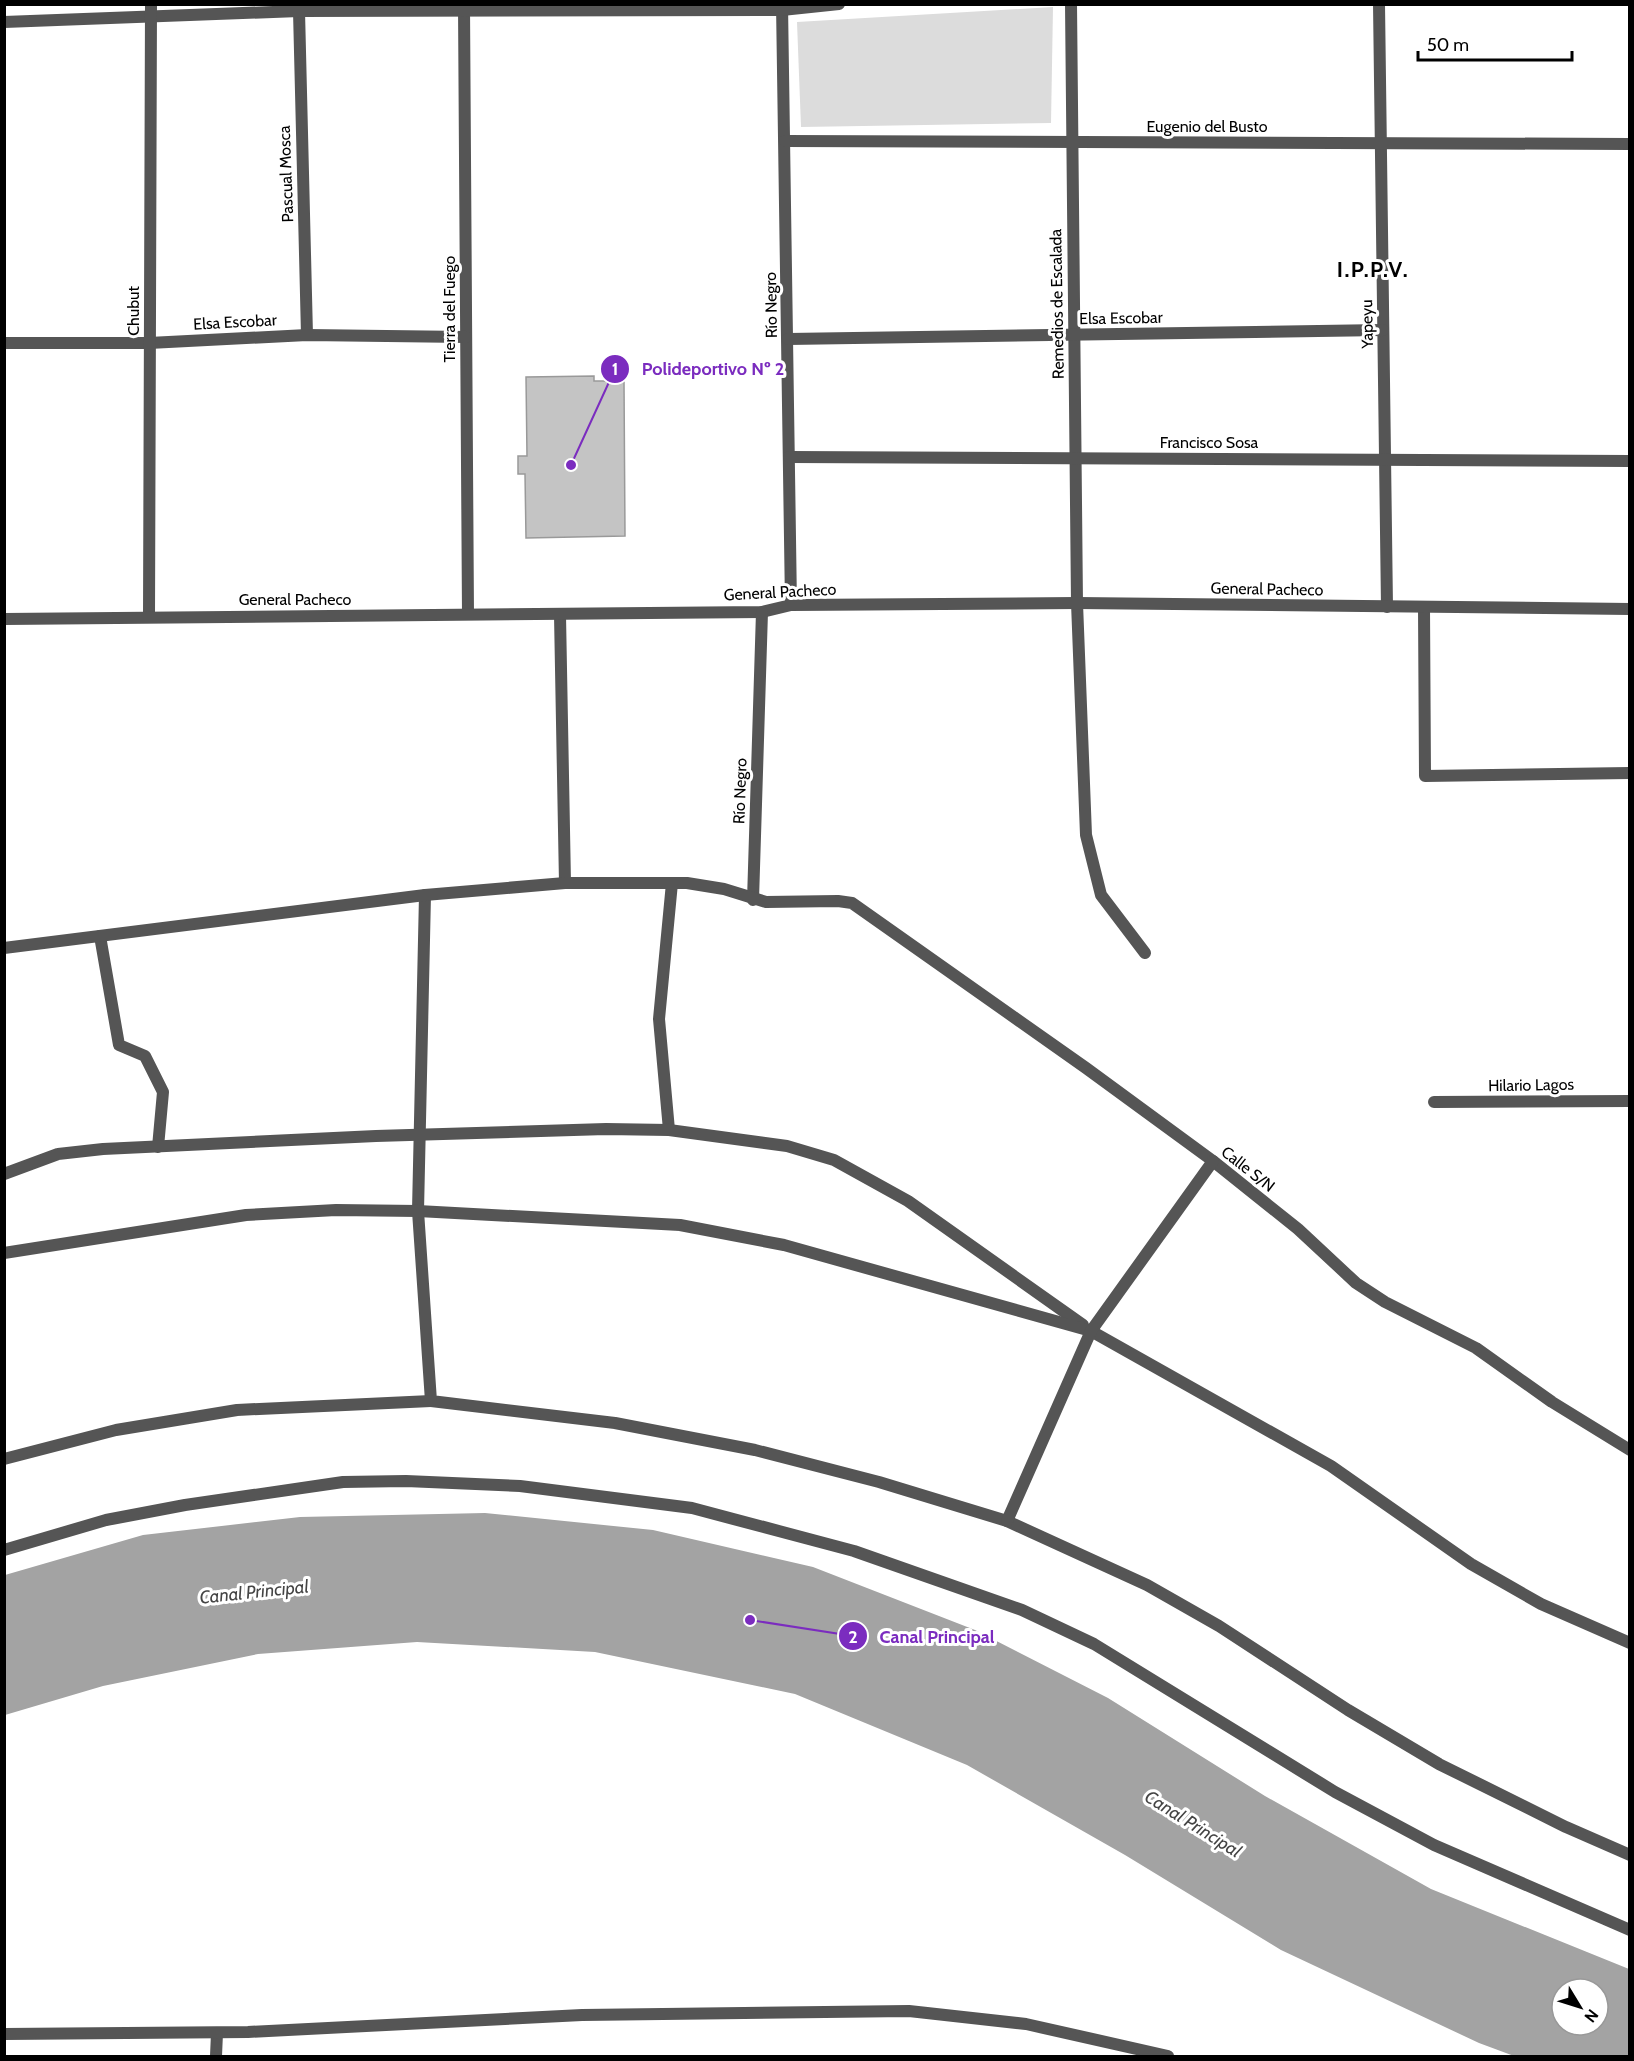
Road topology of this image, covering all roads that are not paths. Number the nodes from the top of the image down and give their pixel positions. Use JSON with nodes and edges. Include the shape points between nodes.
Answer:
{"nodes":[{"id":1,"x":839,"y":4,"type":"edge"},
{"id":2,"x":1071,"y":4,"type":"edge"},
{"id":3,"x":1379,"y":4,"type":"edge"},
{"id":4,"x":782,"y":7,"type":"edge"},
{"id":5,"x":464,"y":8,"type":"edge"},
{"id":6,"x":151,"y":10,"type":"edge"},
{"id":7,"x":298,"y":11,"type":"junction"},
{"id":8,"x":4,"y":22,"type":"edge"},
{"id":9,"x":785,"y":141,"type":"junction"},
{"id":10,"x":1072,"y":142,"type":"junction"},
{"id":11,"x":1381,"y":143,"type":"junction"},
{"id":12,"x":1629,"y":144,"type":"edge"},
{"id":13,"x":1383,"y":330,"type":"junction"},
{"id":14,"x":307,"y":335,"type":"junction"},
{"id":15,"x":1074,"y":335,"type":"junction"},
{"id":16,"x":466,"y":336,"type":"junction"},
{"id":17,"x":788,"y":339,"type":"junction"},
{"id":18,"x":4,"y":342,"type":"edge"},
{"id":19,"x":149,"y":343,"type":"junction"},
{"id":20,"x":789,"y":457,"type":"junction"},
{"id":21,"x":1075,"y":458,"type":"junction"},
{"id":22,"x":1385,"y":459,"type":"junction"},
{"id":23,"x":1629,"y":461,"type":"edge"},
{"id":24,"x":1077,"y":603,"type":"junction"},
{"id":25,"x":791,"y":605,"type":"junction"},
{"id":26,"x":1387,"y":607,"type":"junction"},
{"id":27,"x":1424,"y":608,"type":"junction"},
{"id":28,"x":1629,"y":609,"type":"edge"},
{"id":29,"x":762,"y":612,"type":"junction"},
{"id":30,"x":468,"y":614,"type":"junction"},
{"id":31,"x":560,"y":615,"type":"junction"},
{"id":32,"x":149,"y":617,"type":"junction"},
{"id":33,"x":4,"y":619,"type":"edge"},
{"id":34,"x":1629,"y":773,"type":"edge"},
{"id":35,"x":672,"y":883,"type":"junction"},
{"id":36,"x":565,"y":884,"type":"junction"},
{"id":37,"x":425,"y":895,"type":"junction"},
{"id":38,"x":753,"y":900,"type":"junction"},
{"id":39,"x":100,"y":936,"type":"junction"},
{"id":40,"x":4,"y":948,"type":"edge"},
{"id":41,"x":1145,"y":953,"type":"dead end"},
{"id":42,"x":1629,"y":1101,"type":"edge"},
{"id":43,"x":1434,"y":1102,"type":"dead end"},
{"id":44,"x":669,"y":1130,"type":"junction"},
{"id":45,"x":418,"y":1135,"type":"junction"},
{"id":46,"x":158,"y":1147,"type":"junction"},
{"id":47,"x":1213,"y":1161,"type":"junction"},
{"id":48,"x":4,"y":1174,"type":"edge"},
{"id":49,"x":418,"y":1211,"type":"junction"},
{"id":50,"x":4,"y":1253,"type":"edge"},
{"id":51,"x":1091,"y":1331,"type":"junction"},
{"id":52,"x":431,"y":1401,"type":"junction"},
{"id":53,"x":1629,"y":1450,"type":"edge"},
{"id":54,"x":4,"y":1459,"type":"edge"},
{"id":55,"x":1007,"y":1521,"type":"junction"},
{"id":56,"x":4,"y":1550,"type":"edge"},
{"id":57,"x":1629,"y":1643,"type":"edge"},
{"id":58,"x":1629,"y":1855,"type":"edge"},
{"id":59,"x":1629,"y":1930,"type":"edge"},
{"id":60,"x":217,"y":2032,"type":"junction"},
{"id":61,"x":4,"y":2034,"type":"edge"},
{"id":62,"x":216,"y":2056,"type":"edge"},
{"id":63,"x":1168,"y":2056,"type":"edge"}],
"edges":[{"from":1,"to":4,"type":"street"},
{"from":2,"to":10,"type":"street","name":"Remedios de Escalada"},
{"from":3,"to":11,"type":"street","name":"Yapeyu"},
{"from":4,"to":5,"type":"street"},
{"from":4,"to":9,"type":"street","name":"Río Negro"},
{"from":5,"to":7,"type":"street"},
{"from":5,"to":16,"type":"street","name":"Tierra del Fuego"},
{"from":6,"to":7,"type":"street"},
{"from":6,"to":8,"type":"street"},
{"from":6,"to":19,"type":"street","name":"Chubut"},
{"from":7,"to":14,"type":"street","name":"Pascual Mosca"},
{"from":9,"to":10,"type":"street","name":"Eugenio del Busto"},
{"from":9,"to":17,"type":"street","name":"Río Negro"},
{"from":10,"to":11,"type":"street","name":"Eugenio del Busto"},
{"from":10,"to":15,"type":"street","name":"Remedios de Escalada"},
{"from":11,"to":12,"type":"street","name":"Eugenio del Busto"},
{"from":11,"to":13,"type":"street","name":"Yapeyu"},
{"from":13,"to":15,"type":"street","name":"Elsa Escobar"},
{"from":13,"to":22,"type":"street","name":"Yapeyu"},
{"from":14,"to":16,"type":"street","name":"Elsa Escobar"},
{"from":14,"to":19,"type":"street","name":"Elsa Escobar"},
{"from":15,"to":17,"type":"street","name":"Elsa Escobar"},
{"from":15,"to":21,"type":"street","name":"Remedios de Escalada"},
{"from":16,"to":30,"type":"street","name":"Tierra del Fuego"},
{"from":17,"to":20,"type":"street","name":"Río Negro"},
{"from":18,"to":19,"type":"street","name":"Elsa Escobar"},
{"from":19,"to":32,"type":"street","name":"Chubut"},
{"from":20,"to":21,"type":"street","name":"Francisco Sosa"},
{"from":20,"to":25,"type":"street","name":"Río Negro"},
{"from":21,"to":22,"type":"street","name":"Francisco Sosa"},
{"from":21,"to":24,"type":"street","name":"Remedios de Escalada"},
{"from":22,"to":23,"type":"street","name":"Francisco Sosa"},
{"from":22,"to":26,"type":"street","name":"Yapeyu"},
{"from":24,"to":25,"type":"street","name":"General Pacheco"},
{"from":24,"to":26,"type":"street","name":"General Pacheco"},
{"from":24,"to":41,"type":"street","name":"Remedios de Escalada","via":[[1086,835],[1101,895]]},
{"from":25,"to":29,"type":"street","name":"General Pacheco"},
{"from":26,"to":27,"type":"street","name":"General Pacheco"},
{"from":27,"to":28,"type":"street","name":"General Pacheco"},
{"from":27,"to":34,"type":"street","via":[[1425,776]]},
{"from":29,"to":31,"type":"street","name":"General Pacheco"},
{"from":29,"to":38,"type":"street","name":"Río Negro"},
{"from":30,"to":31,"type":"street","name":"General Pacheco"},
{"from":30,"to":32,"type":"street","name":"General Pacheco"},
{"from":31,"to":36,"type":"street"},
{"from":32,"to":33,"type":"street","name":"General Pacheco"},
{"from":35,"to":36,"type":"street"},
{"from":35,"to":38,"type":"street","via":[[708,885]]},
{"from":35,"to":44,"type":"street","via":[[659,1019]]},
{"from":36,"to":37,"type":"street"},
{"from":37,"to":39,"type":"street"},
{"from":37,"to":45,"type":"street"},
{"from":38,"to":47,"type":"street","name":"Calle S/N","via":[[852,903]]},
{"from":39,"to":40,"type":"street"},
{"from":39,"to":46,"type":"street","via":[[119,1045],[146,1056],[163,1092]]},
{"from":42,"to":43,"type":"street","name":"Hilario Lagos"},
{"from":44,"to":45,"type":"street"},
{"from":44,"to":51,"type":"street","via":[[787,1146],[834,1160],[908,1201]]},
{"from":45,"to":46,"type":"street"},
{"from":45,"to":49,"type":"street"},
{"from":46,"to":48,"type":"street","via":[[58,1154]]},
{"from":47,"to":51,"type":"street"},
{"from":47,"to":53,"type":"street","name":"Calle S/N","via":[[1356,1283],[1476,1348]]},
{"from":49,"to":50,"type":"street","via":[[246,1215]]},
{"from":49,"to":51,"type":"street","via":[[691,1227],[784,1245]]},
{"from":49,"to":52,"type":"street"},
{"from":51,"to":55,"type":"street"},
{"from":51,"to":57,"type":"street","via":[[1331,1466],[1471,1564],[1541,1604]]},
{"from":52,"to":54,"type":"street","via":[[237,1410],[116,1430]]},
{"from":52,"to":55,"type":"street","via":[[615,1423],[755,1450]]},
{"from":55,"to":58,"type":"street","via":[[1147,1585],[1439,1764]]},
{"from":56,"to":59,"type":"street","via":[[106,1520],[343,1482],[520,1486],[692,1508],[854,1551],[1022,1610],[1103,1650],[1335,1792],[1414,1834]]},
{"from":60,"to":61,"type":"street"},
{"from":60,"to":62,"type":"street"},
{"from":60,"to":63,"type":"street","via":[[582,2015],[909,2011],[1026,2024]]}]}
